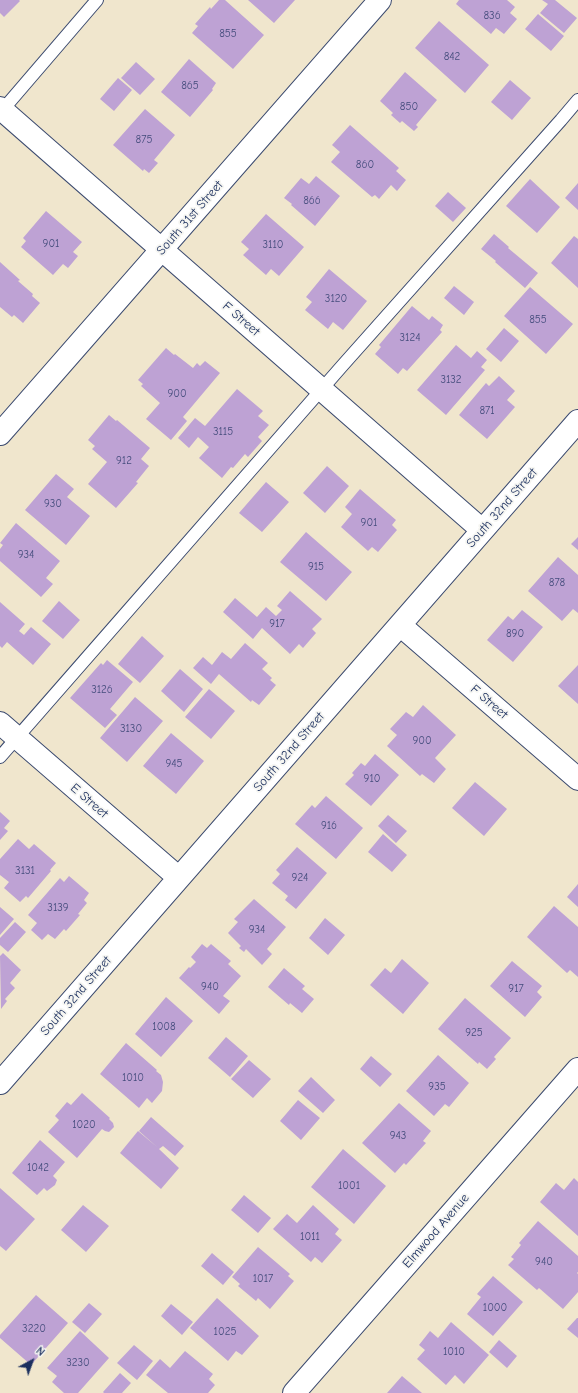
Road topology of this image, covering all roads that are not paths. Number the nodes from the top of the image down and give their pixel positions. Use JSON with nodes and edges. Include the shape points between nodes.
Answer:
{"nodes":[{"id":1,"x":96,"y":0,"type":"edge"},
{"id":2,"x":380,"y":0,"type":"edge"},
{"id":3,"x":578,"y":100,"type":"edge"},
{"id":4,"x":1,"y":111,"type":"edge"},
{"id":5,"x":162,"y":250,"type":"junction"},
{"id":6,"x":322,"y":389,"type":"junction"},
{"id":7,"x":578,"y":421,"type":"edge"},
{"id":8,"x":0,"y":434,"type":"edge"},
{"id":9,"x":482,"y":530,"type":"junction"},
{"id":10,"x":400,"y":625,"type":"junction"},
{"id":11,"x":0,"y":723,"type":"edge"},
{"id":12,"x":17,"y":738,"type":"junction"},
{"id":13,"x":0,"y":757,"type":"edge"},
{"id":14,"x":578,"y":779,"type":"edge"},
{"id":15,"x":179,"y":878,"type":"junction"},
{"id":16,"x":578,"y":1069,"type":"edge"},
{"id":17,"x":0,"y":1083,"type":"edge"},
{"id":18,"x":294,"y":1393,"type":"edge"}],
"edges":[{"from":1,"to":4,"type":"lane"},
{"from":2,"to":5,"type":"street","name":"South 31st Street"},
{"from":3,"to":6,"type":"lane"},
{"from":4,"to":5,"type":"street","name":"F Street"},
{"from":5,"to":6,"type":"street","name":"F Street"},
{"from":5,"to":8,"type":"street","name":"South 31st Street"},
{"from":6,"to":9,"type":"street","name":"F Street"},
{"from":6,"to":12,"type":"lane"},
{"from":7,"to":9,"type":"street","name":"South 32nd Street"},
{"from":9,"to":10,"type":"street","name":"South 32nd Street"},
{"from":10,"to":14,"type":"street","name":"F Street"},
{"from":10,"to":15,"type":"street","name":"South 32nd Street"},
{"from":11,"to":12,"type":"street","name":"E Street"},
{"from":12,"to":13,"type":"lane"},
{"from":12,"to":15,"type":"street","name":"E Street"},
{"from":15,"to":17,"type":"street","name":"South 32nd Street"},
{"from":16,"to":18,"type":"street","name":"Elmwood Avenue"}]}
